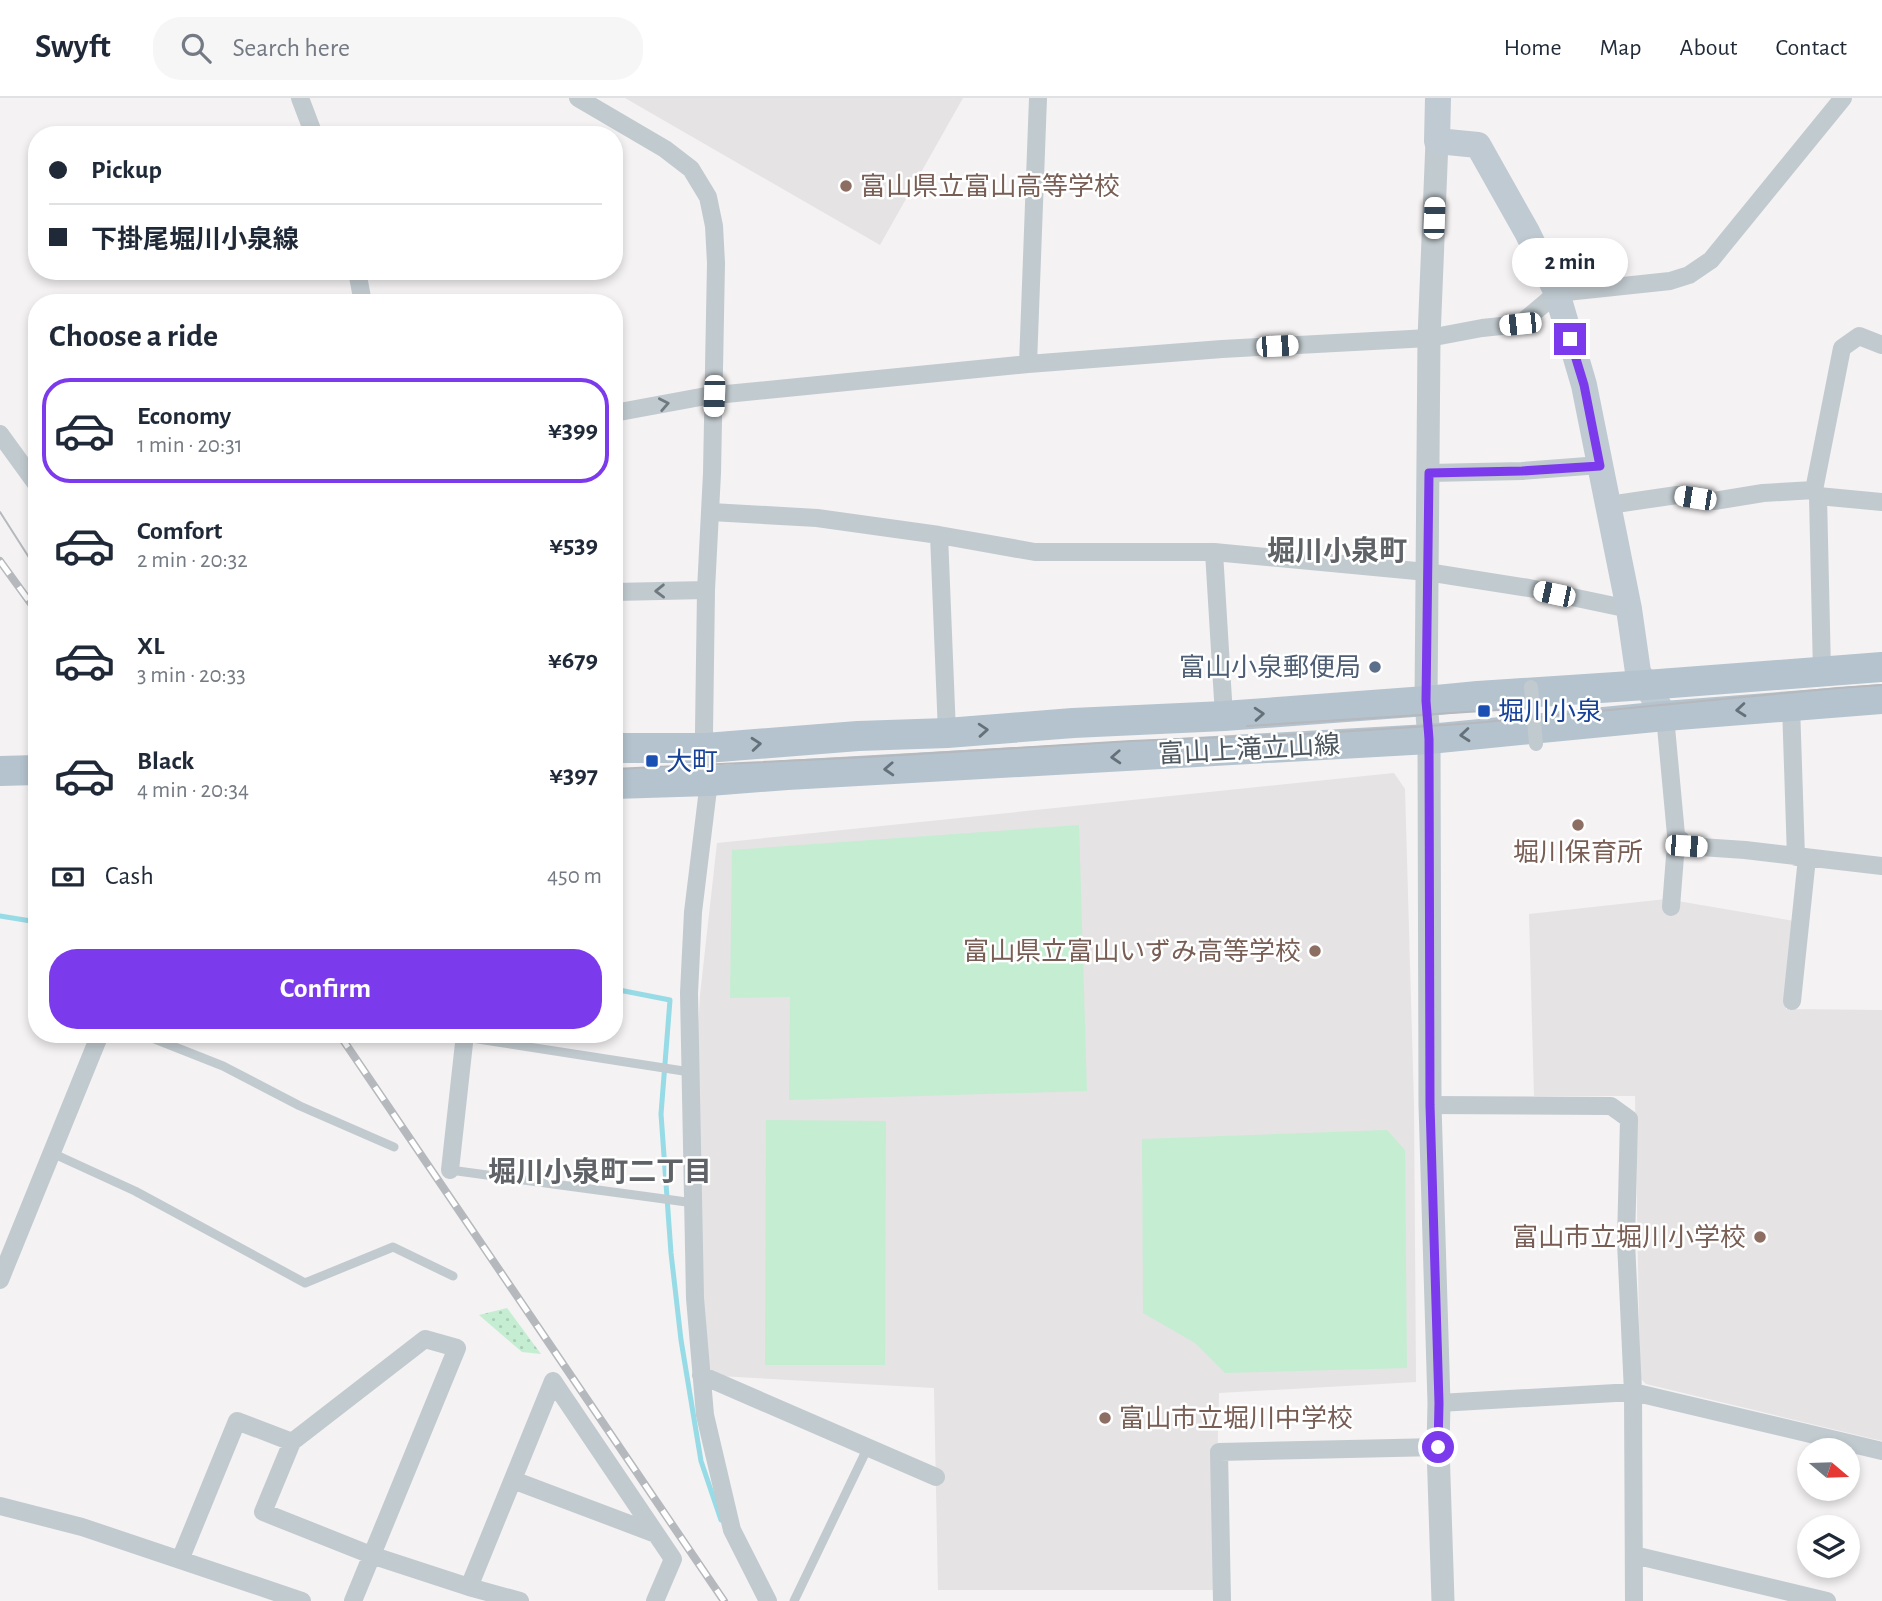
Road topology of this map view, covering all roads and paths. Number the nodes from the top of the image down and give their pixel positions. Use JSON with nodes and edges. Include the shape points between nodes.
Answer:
{"nodes":[{"id":1,"x":300,"y":98,"type":"edge"},
{"id":2,"x":578,"y":98,"type":"edge"},
{"id":3,"x":1038,"y":98,"type":"edge"},
{"id":4,"x":1438,"y":98,"type":"edge"},
{"id":5,"x":1843,"y":98,"type":"edge"},
{"id":6,"x":311,"y":126,"type":"edge"},
{"id":7,"x":1437,"y":141,"type":"junction"},
{"id":8,"x":1557,"y":293,"type":"junction"},
{"id":9,"x":1429,"y":338,"type":"junction"},
{"id":10,"x":1882,"y":345,"type":"edge"},
{"id":11,"x":1028,"y":364,"type":"junction"},
{"id":12,"x":714,"y":396,"type":"junction"},
{"id":13,"x":623,"y":411,"type":"edge"},
{"id":14,"x":0,"y":433,"type":"edge"},
{"id":15,"x":1600,"y":466,"type":"junction"},
{"id":16,"x":28,"y":472,"type":"edge"},
{"id":17,"x":1429,"y":473,"type":"junction"},
{"id":18,"x":1816,"y":493,"type":"junction"},
{"id":19,"x":1882,"y":502,"type":"edge"},
{"id":20,"x":1609,"y":505,"type":"junction"},
{"id":21,"x":711,"y":512,"type":"junction"},
{"id":22,"x":939,"y":535,"type":"junction"},
{"id":23,"x":1214,"y":552,"type":"junction"},
{"id":24,"x":1427,"y":572,"type":"junction"},
{"id":25,"x":706,"y":590,"type":"junction"},
{"id":26,"x":623,"y":592,"type":"edge"},
{"id":27,"x":1629,"y":609,"type":"junction"},
{"id":28,"x":1882,"y":667,"type":"edge"},
{"id":29,"x":1822,"y":672,"type":"junction"},
{"id":30,"x":1646,"y":685,"type":"junction"},
{"id":31,"x":1531,"y":687,"type":"dead end"},
{"id":32,"x":1882,"y":698,"type":"edge"},
{"id":33,"x":1426,"y":701,"type":"junction"},
{"id":34,"x":1791,"y":705,"type":"junction"},
{"id":35,"x":1224,"y":716,"type":"junction"},
{"id":36,"x":1665,"y":716,"type":"junction"},
{"id":37,"x":947,"y":733,"type":"junction"},
{"id":38,"x":1429,"y":739,"type":"junction"},
{"id":39,"x":1536,"y":744,"type":"dead end"},
{"id":40,"x":623,"y":748,"type":"edge"},
{"id":41,"x":706,"y":748,"type":"junction"},
{"id":42,"x":28,"y":770,"type":"edge"},
{"id":43,"x":0,"y":771,"type":"edge"},
{"id":44,"x":709,"y":781,"type":"junction"},
{"id":45,"x":623,"y":784,"type":"edge"},
{"id":46,"x":1681,"y":840,"type":"junction"},
{"id":47,"x":1802,"y":858,"type":"junction"},
{"id":48,"x":1882,"y":866,"type":"edge"},
{"id":49,"x":1671,"y":907,"type":"dead end"},
{"id":50,"x":1792,"y":1000,"type":"dead end"},
{"id":51,"x":96,"y":1043,"type":"edge"},
{"id":52,"x":165,"y":1043,"type":"edge"},
{"id":53,"x":464,"y":1043,"type":"edge"},
{"id":54,"x":509,"y":1043,"type":"edge"},
{"id":55,"x":690,"y":1072,"type":"junction"},
{"id":56,"x":1430,"y":1105,"type":"junction"},
{"id":57,"x":394,"y":1147,"type":"dead end"},
{"id":58,"x":52,"y":1153,"type":"junction"},
{"id":59,"x":450,"y":1170,"type":"joint"},
{"id":60,"x":694,"y":1203,"type":"junction"},
{"id":61,"x":453,"y":1276,"type":"dead end"},
{"id":62,"x":0,"y":1280,"type":"edge"},
{"id":63,"x":701,"y":1375,"type":"junction"},
{"id":64,"x":1633,"y":1392,"type":"junction"},
{"id":65,"x":1439,"y":1403,"type":"junction"},
{"id":66,"x":292,"y":1442,"type":"junction"},
{"id":67,"x":868,"y":1447,"type":"junction"},
{"id":68,"x":1438,"y":1447,"type":"junction"},
{"id":69,"x":1882,"y":1451,"type":"edge"},
{"id":70,"x":936,"y":1477,"type":"dead end"},
{"id":71,"x":513,"y":1480,"type":"junction"},
{"id":72,"x":0,"y":1506,"type":"edge"},
{"id":73,"x":656,"y":1534,"type":"junction"},
{"id":74,"x":371,"y":1555,"type":"junction"},
{"id":75,"x":1634,"y":1555,"type":"junction"},
{"id":76,"x":180,"y":1560,"type":"junction"},
{"id":77,"x":469,"y":1587,"type":"junction"},
{"id":78,"x":302,"y":1601,"type":"edge"},
{"id":79,"x":353,"y":1601,"type":"edge"},
{"id":80,"x":520,"y":1601,"type":"edge"},
{"id":81,"x":655,"y":1601,"type":"edge"},
{"id":82,"x":768,"y":1601,"type":"edge"},
{"id":83,"x":794,"y":1601,"type":"edge"},
{"id":84,"x":1222,"y":1601,"type":"edge"},
{"id":85,"x":1443,"y":1601,"type":"edge"},
{"id":86,"x":1634,"y":1601,"type":"edge"},
{"id":87,"x":1827,"y":1601,"type":"edge"}],
"edges":[{"from":1,"to":6,"type":"street"},
{"from":2,"to":12,"type":"street","via":[[666,149],[691,169],[708,197],[716,263]]},
{"from":3,"to":11,"type":"street"},
{"from":4,"to":7,"type":"main road"},
{"from":5,"to":8,"type":"street","via":[[1711,260],[1670,281]]},
{"from":7,"to":8,"type":"main road","via":[[1478,145]]},
{"from":7,"to":9,"type":"street"},
{"from":8,"to":9,"type":"street","via":[[1520,324]]},
{"from":8,"to":15,"type":"main road","via":[[1584,385]]},
{"from":9,"to":11,"type":"street"},
{"from":9,"to":17,"type":"street"},
{"from":10,"to":18,"type":"street","via":[[1859,336],[1842,348]]},
{"from":11,"to":12,"type":"street"},
{"from":13,"to":12,"type":"street","one_way":true},
{"from":12,"to":21,"type":"street"},
{"from":14,"to":16,"type":"street"},
{"from":15,"to":17,"type":"street"},
{"from":15,"to":20,"type":"main road"},
{"from":17,"to":24,"type":"street"},
{"from":18,"to":19,"type":"street"},
{"from":18,"to":20,"type":"street","via":[[1763,493],[1714,501],[1677,495]]},
{"from":18,"to":29,"type":"street"},
{"from":20,"to":27,"type":"main road"},
{"from":21,"to":22,"type":"street","via":[[817,519]]},
{"from":21,"to":25,"type":"street"},
{"from":22,"to":23,"type":"street","via":[[1035,552]]},
{"from":22,"to":37,"type":"street"},
{"from":23,"to":24,"type":"street"},
{"from":23,"to":35,"type":"street"},
{"from":24,"to":27,"type":"street"},
{"from":24,"to":33,"type":"street"},
{"from":25,"to":26,"type":"street","one_way":true},
{"from":25,"to":41,"type":"street"},
{"from":27,"to":30,"type":"main road","via":[[1638,672]]},
{"from":28,"to":29,"type":"main road","name":"富山上滝立山線"},
{"from":29,"to":30,"type":"main road","name":"富山上滝立山線"},
{"from":30,"to":33,"type":"main road","name":"富山上滝立山線"},
{"from":30,"to":36,"type":"main road"},
{"from":31,"to":39,"type":"street","bridge":true},
{"from":32,"to":34,"type":"main road","name":"富山上滝立山線"},
{"from":35,"to":33,"type":"main road","name":"富山上滝立山線","one_way":true},
{"from":33,"to":38,"type":"street"},
{"from":34,"to":36,"type":"main road","name":"富山上滝立山線","one_way":true},
{"from":34,"to":47,"type":"street"},
{"from":37,"to":35,"type":"main road","name":"富山上滝立山線","one_way":true},
{"from":36,"to":38,"type":"main road","name":"富山上滝立山線","one_way":true},
{"from":36,"to":46,"type":"street","via":[[1676,835]]},
{"from":41,"to":37,"type":"main road","name":"富山上滝立山線","one_way":true},
{"from":38,"to":44,"type":"main road","name":"富山上滝立山線","one_way":true},
{"from":38,"to":56,"type":"street"},
{"from":40,"to":41,"type":"main road","name":"富山上滝立山線"},
{"from":41,"to":44,"type":"street"},
{"from":42,"to":43,"type":"main road"},
{"from":44,"to":45,"type":"main road","name":"富山上滝立山線"},
{"from":44,"to":55,"type":"street","via":[[693,912]]},
{"from":46,"to":47,"type":"street","via":[[1686,846]]},
{"from":46,"to":49,"type":"street","via":[[1675,856]]},
{"from":47,"to":48,"type":"street"},
{"from":47,"to":50,"type":"street"},
{"from":51,"to":58,"type":"street"},
{"from":52,"to":57,"type":"lane"},
{"from":53,"to":59,"type":"street"},
{"from":54,"to":55,"type":"lane"},
{"from":55,"to":60,"type":"street"},
{"from":56,"to":64,"type":"street","via":[[1611,1105],[1629,1119],[1626,1242]]},
{"from":56,"to":65,"type":"street"},
{"from":58,"to":61,"type":"lane","via":[[135,1191],[305,1283],[393,1247]]},
{"from":58,"to":62,"type":"street"},
{"from":59,"to":60,"type":"lane"},
{"from":60,"to":63,"type":"street"},
{"from":63,"to":67,"type":"street"},
{"from":63,"to":82,"type":"street","via":[[705,1415],[732,1530]]},
{"from":64,"to":65,"type":"street"},
{"from":64,"to":69,"type":"street"},
{"from":64,"to":75,"type":"street"},
{"from":65,"to":68,"type":"street"},
{"from":66,"to":74,"type":"street","via":[[263,1512]]},
{"from":66,"to":74,"type":"street","via":[[425,1339],[457,1348]]},
{"from":66,"to":76,"type":"street","via":[[237,1421]]},
{"from":67,"to":70,"type":"street"},
{"from":67,"to":83,"type":"lane"},
{"from":68,"to":84,"type":"street","via":[[1219,1452]]},
{"from":68,"to":85,"type":"street"},
{"from":71,"to":73,"type":"street"},
{"from":71,"to":73,"type":"street","via":[[553,1381]]},
{"from":71,"to":77,"type":"street"},
{"from":72,"to":76,"type":"street"},
{"from":73,"to":81,"type":"street","via":[[673,1559]]},
{"from":74,"to":77,"type":"street"},
{"from":74,"to":79,"type":"street"},
{"from":75,"to":86,"type":"street"},
{"from":75,"to":87,"type":"street"},
{"from":76,"to":78,"type":"street"},
{"from":77,"to":80,"type":"street"}]}
